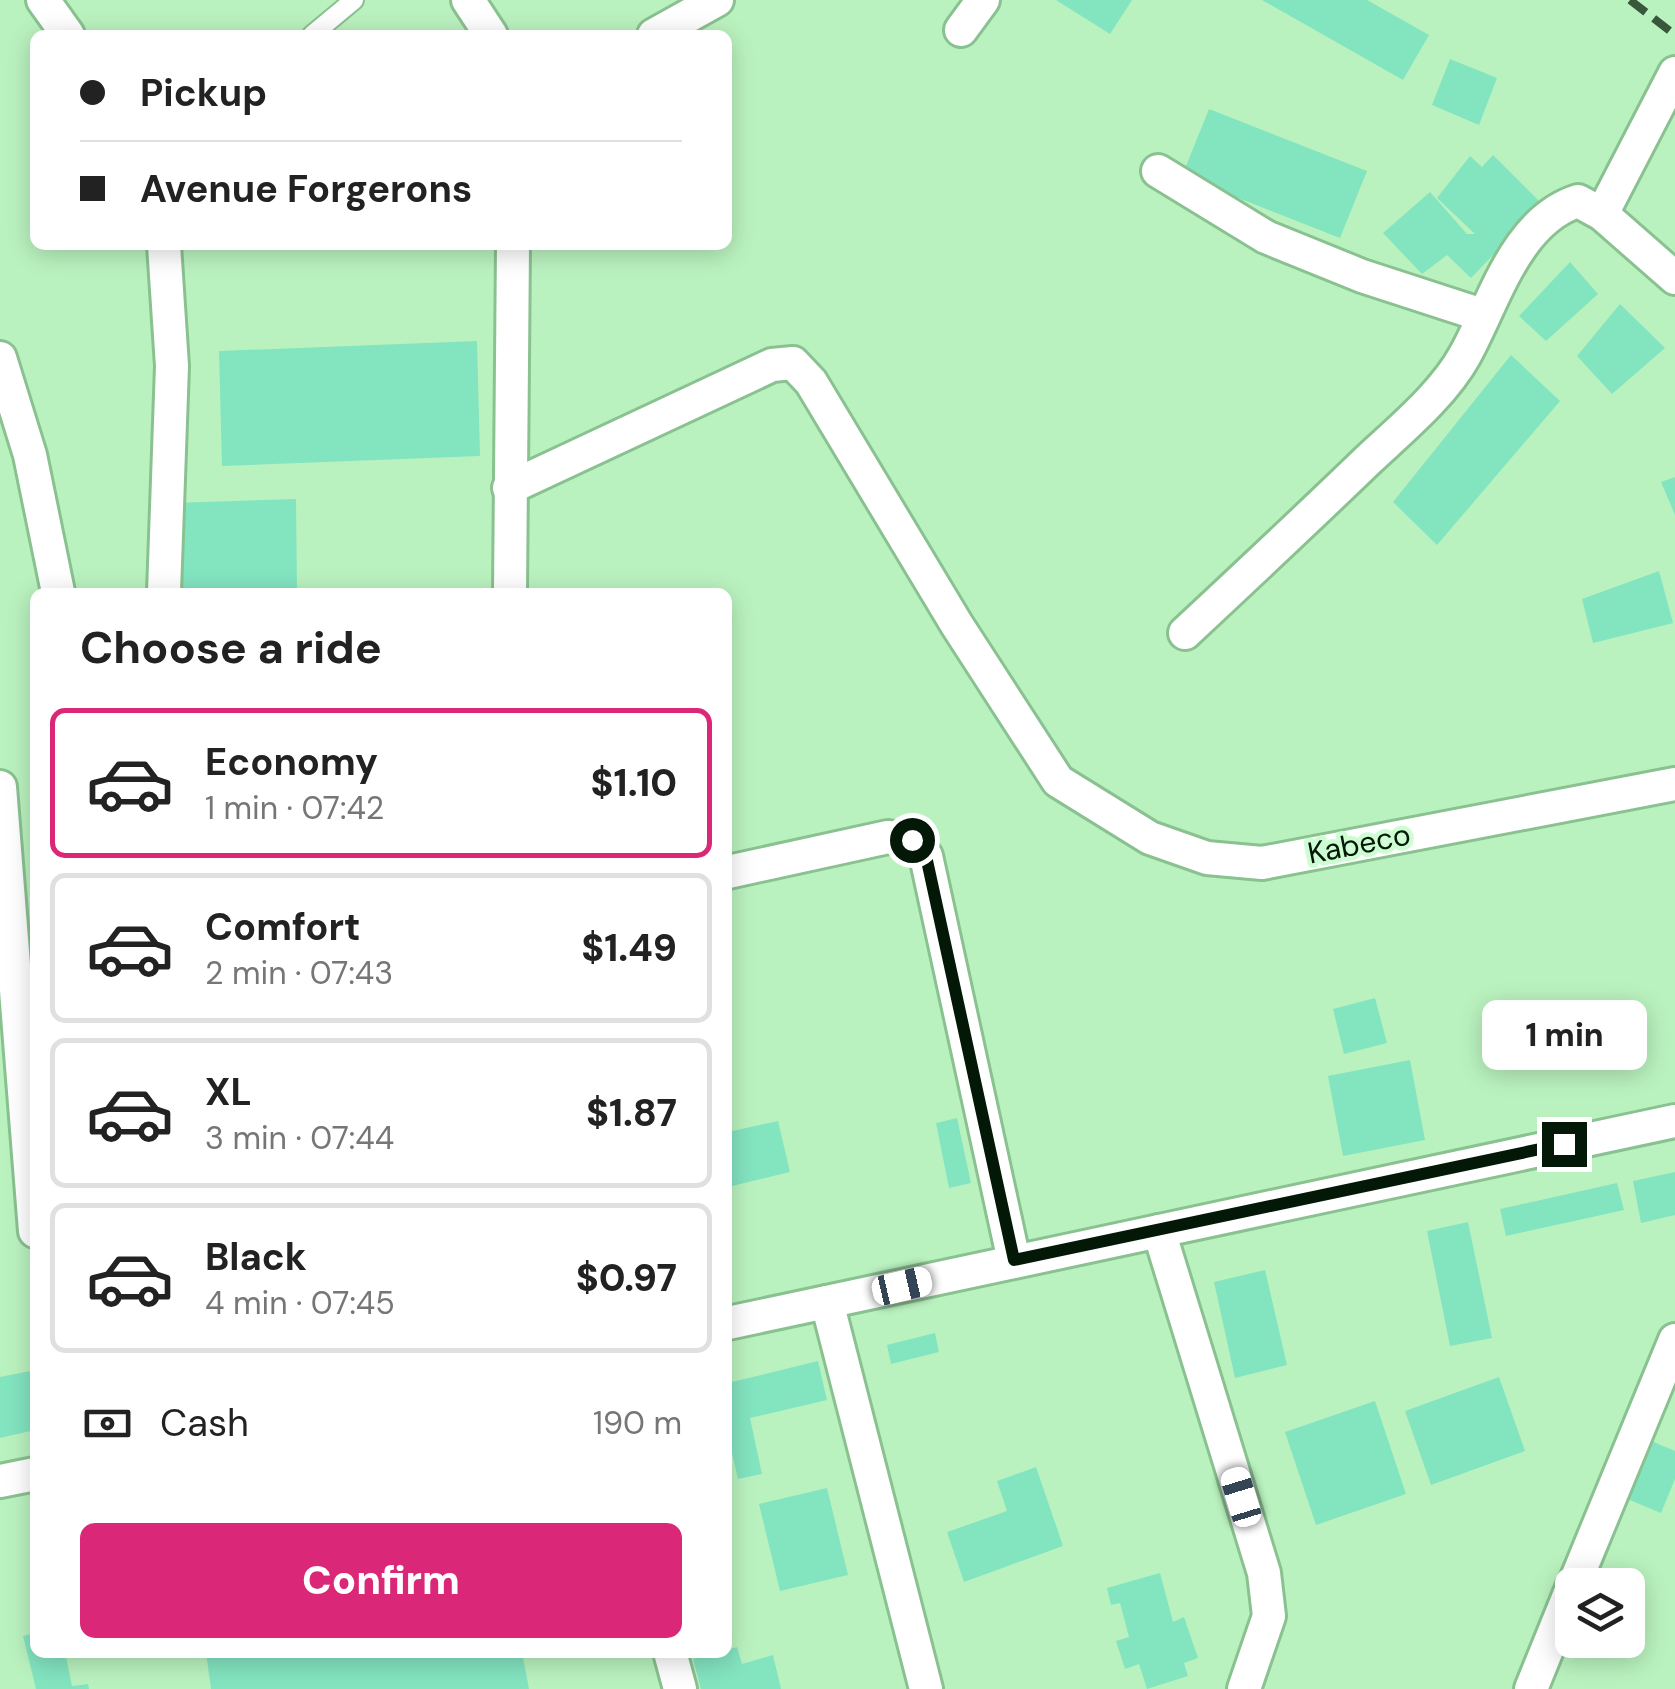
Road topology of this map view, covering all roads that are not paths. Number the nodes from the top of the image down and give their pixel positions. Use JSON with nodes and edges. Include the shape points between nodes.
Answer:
{"nodes":[{"id":1,"x":42,"y":0,"type":"edge"},
{"id":2,"x":354,"y":0,"type":"edge"},
{"id":3,"x":468,"y":0,"type":"edge"},
{"id":4,"x":718,"y":0,"type":"edge"},
{"id":5,"x":983,"y":0,"type":"edge"},
{"id":6,"x":64,"y":30,"type":"edge"},
{"id":7,"x":318,"y":30,"type":"edge"},
{"id":8,"x":488,"y":30,"type":"edge"},
{"id":9,"x":663,"y":30,"type":"edge"},
{"id":10,"x":960,"y":30,"type":"dead end"},
{"id":11,"x":1675,"y":73,"type":"edge"},
{"id":12,"x":1158,"y":171,"type":"dead end"},
{"id":13,"x":1602,"y":214,"type":"junction"},
{"id":14,"x":164,"y":250,"type":"edge"},
{"id":15,"x":513,"y":250,"type":"edge"},
{"id":16,"x":1675,"y":278,"type":"edge"},
{"id":17,"x":1482,"y":315,"type":"junction"},
{"id":18,"x":0,"y":358,"type":"edge"},
{"id":19,"x":509,"y":488,"type":"junction"},
{"id":20,"x":57,"y":588,"type":"edge"},
{"id":21,"x":164,"y":588,"type":"edge"},
{"id":22,"x":510,"y":588,"type":"edge"},
{"id":23,"x":1185,"y":633,"type":"dead end"},
{"id":24,"x":1675,"y":784,"type":"edge"},
{"id":25,"x":0,"y":786,"type":"edge"},
{"id":26,"x":732,"y":871,"type":"edge"},
{"id":27,"x":1675,"y":1120,"type":"edge"},
{"id":28,"x":30,"y":1167,"type":"edge"},
{"id":29,"x":1159,"y":1231,"type":"junction"},
{"id":30,"x":1014,"y":1260,"type":"junction"},
{"id":31,"x":827,"y":1302,"type":"junction"},
{"id":32,"x":732,"y":1323,"type":"edge"},
{"id":33,"x":1675,"y":1340,"type":"edge"},
{"id":34,"x":30,"y":1475,"type":"edge"},
{"id":35,"x":0,"y":1481,"type":"edge"},
{"id":36,"x":1580,"y":1568,"type":"edge"},
{"id":37,"x":1555,"y":1630,"type":"edge"},
{"id":38,"x":672,"y":1658,"type":"edge"},
{"id":39,"x":680,"y":1689,"type":"edge"},
{"id":40,"x":926,"y":1689,"type":"edge"},
{"id":41,"x":1244,"y":1689,"type":"edge"},
{"id":42,"x":1531,"y":1689,"type":"edge"}],
"edges":[{"from":1,"to":6,"type":"street"},
{"from":2,"to":7,"type":"lane"},
{"from":3,"to":8,"type":"street"},
{"from":4,"to":9,"type":"street"},
{"from":5,"to":10,"type":"street"},
{"from":11,"to":13,"type":"street"},
{"from":12,"to":17,"type":"street","via":[[1266,237]]},
{"from":13,"to":16,"type":"street"},
{"from":13,"to":17,"type":"street","via":[[1578,201],[1554,209],[1525,242]]},
{"from":14,"to":21,"type":"street","via":[[172,366]]},
{"from":15,"to":19,"type":"street"},
{"from":17,"to":23,"type":"street","via":[[1464,358],[1406,424]]},
{"from":18,"to":20,"type":"street","via":[[30,455]]},
{"from":19,"to":22,"type":"street"},
{"from":19,"to":24,"type":"street","name":"Kabeco","via":[[772,365],[792,363],[811,382],[1058,781],[1150,838],[1207,858],[1262,863]]},
{"from":25,"to":28,"type":"street"},
{"from":26,"to":30,"type":"street","via":[[888,838],[912,840],[926,856]]},
{"from":27,"to":29,"type":"street"},
{"from":29,"to":30,"type":"street"},
{"from":29,"to":41,"type":"street","via":[[1264,1572],[1270,1616]]},
{"from":30,"to":31,"type":"street"},
{"from":31,"to":32,"type":"street"},
{"from":31,"to":40,"type":"street"},
{"from":33,"to":36,"type":"street"},
{"from":34,"to":35,"type":"street"},
{"from":37,"to":42,"type":"street"},
{"from":38,"to":39,"type":"street"}]}
